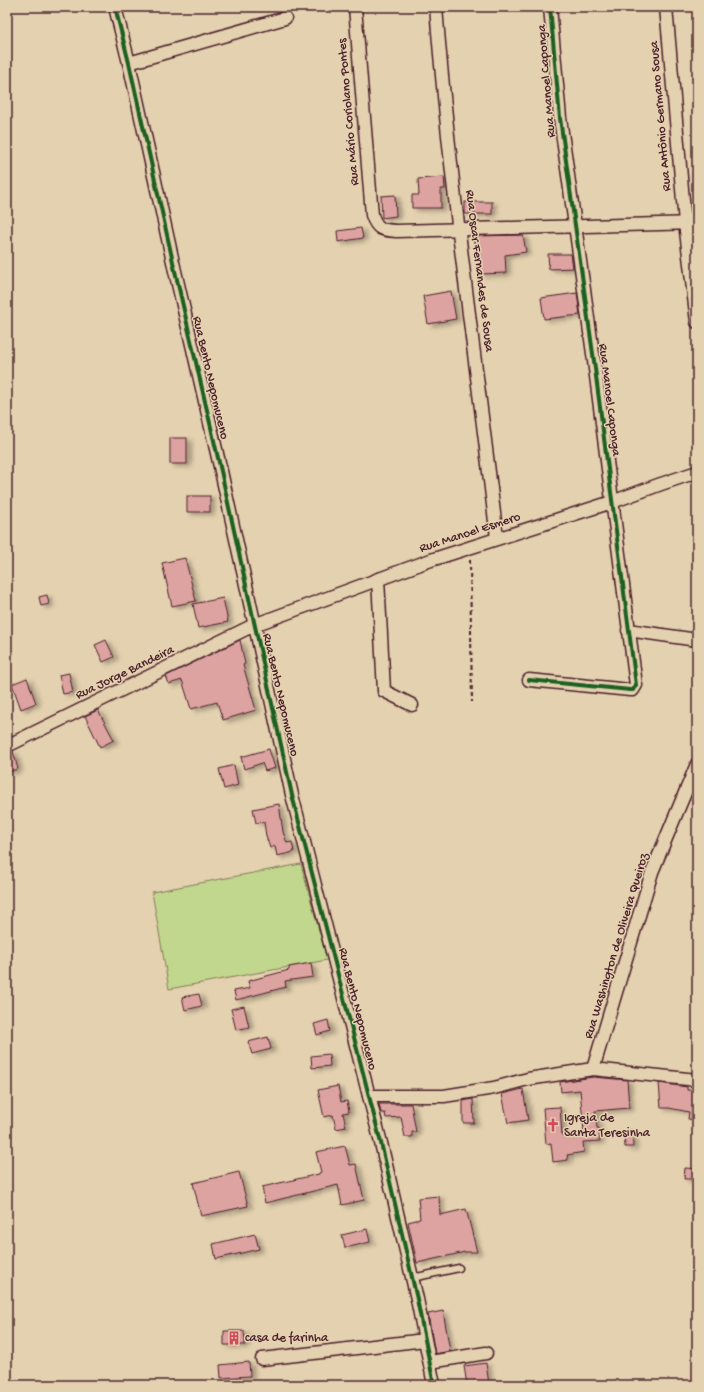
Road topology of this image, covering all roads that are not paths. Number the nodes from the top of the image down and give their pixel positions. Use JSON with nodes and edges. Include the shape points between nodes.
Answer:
{"nodes":[{"id":1,"x":115,"y":7,"type":"edge"},
{"id":2,"x":355,"y":7,"type":"edge"},
{"id":3,"x":436,"y":7,"type":"edge"},
{"id":4,"x":550,"y":7,"type":"edge"},
{"id":5,"x":666,"y":7,"type":"edge"},
{"id":6,"x":285,"y":18,"type":"dead end"},
{"id":7,"x":129,"y":63,"type":"junction"},
{"id":8,"x":691,"y":223,"type":"edge"},
{"id":9,"x":575,"y":227,"type":"junction"},
{"id":10,"x":458,"y":229,"type":"junction"},
{"id":11,"x":697,"y":322,"type":"edge"},
{"id":12,"x":697,"y":472,"type":"edge"},
{"id":13,"x":612,"y":502,"type":"junction"},
{"id":14,"x":497,"y":538,"type":"junction"},
{"id":15,"x":378,"y":579,"type":"junction"},
{"id":16,"x":254,"y":625,"type":"junction"},
{"id":17,"x":628,"y":630,"type":"junction"},
{"id":18,"x":697,"y":640,"type":"edge"},
{"id":19,"x":529,"y":680,"type":"dead end"},
{"id":20,"x":412,"y":705,"type":"dead end"},
{"id":21,"x":7,"y":746,"type":"edge"},
{"id":22,"x":697,"y":764,"type":"edge"},
{"id":23,"x":593,"y":1069,"type":"junction"},
{"id":24,"x":697,"y":1080,"type":"edge"},
{"id":25,"x":369,"y":1096,"type":"junction"},
{"id":26,"x":458,"y":1268,"type":"dead end"},
{"id":27,"x":412,"y":1278,"type":"junction"},
{"id":28,"x":426,"y":1340,"type":"junction"},
{"id":29,"x":486,"y":1353,"type":"dead end"},
{"id":30,"x":262,"y":1359,"type":"dead end"},
{"id":31,"x":430,"y":1362,"type":"junction"},
{"id":32,"x":434,"y":1385,"type":"edge"}],
"edges":[{"from":1,"to":7,"type":"street","name":"Rua Bento Nepomuceno"},
{"from":2,"to":10,"type":"street","name":"Rua Mário Coriolano Pontes","via":[[372,215],[376,226],[388,230]]},
{"from":3,"to":10,"type":"street","name":"Rua Oscar Fernandes de Sousa","via":[[442,88]]},
{"from":4,"to":9,"type":"street","name":"Rua Manoel Caponga","via":[[560,118]]},
{"from":5,"to":8,"type":"street","name":"Rua Antônio Germano Sousa"},
{"from":6,"to":7,"type":"street"},
{"from":7,"to":16,"type":"street","name":"Rua Bento Nepomuceno"},
{"from":8,"to":9,"type":"street"},
{"from":8,"to":11,"type":"street","name":"Rua Antônio Germano Sousa"},
{"from":9,"to":10,"type":"street"},
{"from":9,"to":13,"type":"street","name":"Rua Manoel Caponga"},
{"from":10,"to":14,"type":"street","name":"Rua Oscar Fernandes de Sousa"},
{"from":12,"to":13,"type":"street","name":"Rua Manoel Esmero"},
{"from":13,"to":14,"type":"street","name":"Rua Manoel Esmero"},
{"from":13,"to":17,"type":"street","name":"Rua Manoel Caponga"},
{"from":14,"to":15,"type":"street","name":"Rua Manoel Esmero"},
{"from":15,"to":16,"type":"street","name":"Rua Manoel Esmero"},
{"from":15,"to":20,"type":"street","via":[[384,691]]},
{"from":16,"to":21,"type":"street","name":"Rua Jorge Bandeira"},
{"from":16,"to":25,"type":"street","name":"Rua Bento Nepomuceno","via":[[292,795]]},
{"from":17,"to":18,"type":"street"},
{"from":17,"to":19,"type":"street","name":"Rua Manoel Caponga","via":[[636,685],[633,690]]},
{"from":22,"to":23,"type":"street","name":"Rua Washington de Oliveira Queiroz","via":[[652,872]]},
{"from":23,"to":24,"type":"street"},
{"from":23,"to":25,"type":"street","via":[[444,1096]]},
{"from":25,"to":27,"type":"street","name":"Rua Bento Nepomuceno"},
{"from":26,"to":27,"type":"lane"},
{"from":27,"to":28,"type":"street","name":"Rua Bento Nepomuceno"},
{"from":28,"to":30,"type":"street"},
{"from":28,"to":31,"type":"street","name":"Rua Bento Nepomuceno"},
{"from":29,"to":31,"type":"street"},
{"from":31,"to":32,"type":"street","name":"Rua Bento Nepomuceno"}]}
